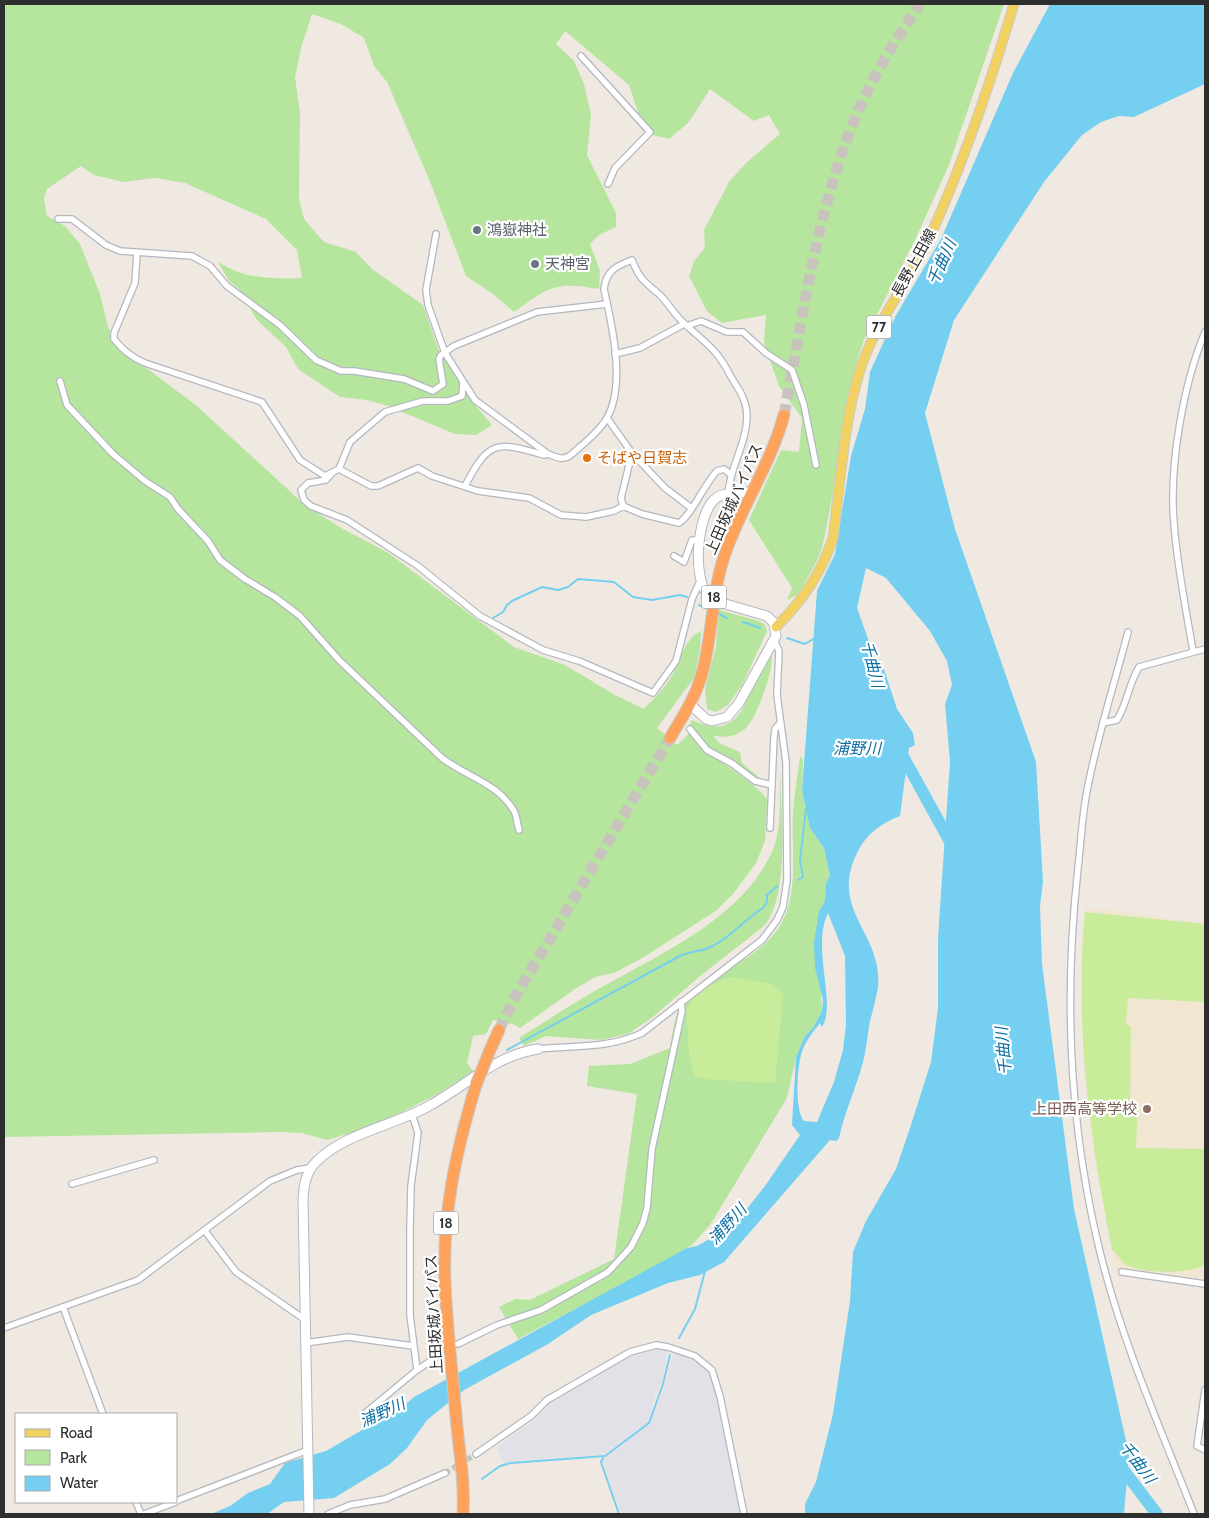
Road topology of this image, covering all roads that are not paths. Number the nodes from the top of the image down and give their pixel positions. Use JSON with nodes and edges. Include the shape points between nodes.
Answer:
{"nodes":[{"id":1,"x":1014,"y":4,"type":"edge"},
{"id":2,"x":581,"y":56,"type":"dead end"},
{"id":3,"x":608,"y":184,"type":"dead end"},
{"id":4,"x":58,"y":219,"type":"dead end"},
{"id":5,"x":436,"y":234,"type":"dead end"},
{"id":6,"x":136,"y":253,"type":"junction"},
{"id":7,"x":607,"y":304,"type":"junction"},
{"id":8,"x":686,"y":325,"type":"junction"},
{"id":9,"x":1205,"y":332,"type":"edge"},
{"id":10,"x":445,"y":353,"type":"junction"},
{"id":11,"x":615,"y":354,"type":"junction"},
{"id":12,"x":462,"y":380,"type":"junction"},
{"id":13,"x":60,"y":381,"type":"dead end"},
{"id":14,"x":784,"y":415,"type":"tunnel mouth"},
{"id":15,"x":607,"y":418,"type":"junction"},
{"id":16,"x":632,"y":453,"type":"junction"},
{"id":17,"x":548,"y":454,"type":"junction"},
{"id":18,"x":816,"y":465,"type":"dead end"},
{"id":19,"x":339,"y":469,"type":"junction"},
{"id":20,"x":332,"y":473,"type":"junction"},
{"id":21,"x":730,"y":474,"type":"junction"},
{"id":22,"x":465,"y":486,"type":"junction"},
{"id":23,"x":753,"y":490,"type":"junction"},
{"id":24,"x":728,"y":494,"type":"junction"},
{"id":25,"x":623,"y":506,"type":"junction"},
{"id":26,"x":690,"y":507,"type":"junction"},
{"id":27,"x":743,"y":510,"type":"junction"},
{"id":28,"x":701,"y":540,"type":"junction"},
{"id":29,"x":674,"y":556,"type":"dead end"},
{"id":30,"x":701,"y":579,"type":"junction"},
{"id":31,"x":710,"y":597,"type":"dead end"},
{"id":32,"x":722,"y":603,"type":"dead end"},
{"id":33,"x":776,"y":627,"type":"junction"},
{"id":34,"x":1128,"y":632,"type":"dead end"},
{"id":35,"x":774,"y":640,"type":"junction"},
{"id":36,"x":1205,"y":650,"type":"edge"},
{"id":37,"x":1193,"y":652,"type":"junction"},
{"id":38,"x":691,"y":702,"type":"junction"},
{"id":39,"x":702,"y":716,"type":"junction"},
{"id":40,"x":682,"y":719,"type":"junction"},
{"id":41,"x":780,"y":723,"type":"junction"},
{"id":42,"x":1103,"y":723,"type":"junction"},
{"id":43,"x":690,"y":729,"type":"dead end"},
{"id":44,"x":670,"y":738,"type":"tunnel mouth"},
{"id":45,"x":772,"y":785,"type":"junction"},
{"id":46,"x":770,"y":828,"type":"dead end"},
{"id":47,"x":519,"y":830,"type":"dead end"},
{"id":48,"x":681,"y":1002,"type":"junction"},
{"id":49,"x":499,"y":1030,"type":"tunnel mouth"},
{"id":50,"x":538,"y":1049,"type":"joint"},
{"id":51,"x":412,"y":1114,"type":"junction"},
{"id":52,"x":154,"y":1160,"type":"dead end"},
{"id":53,"x":310,"y":1168,"type":"junction"},
{"id":54,"x":72,"y":1184,"type":"dead end"},
{"id":55,"x":205,"y":1231,"type":"junction"},
{"id":56,"x":1122,"y":1272,"type":"dead end"},
{"id":57,"x":1205,"y":1284,"type":"edge"},
{"id":58,"x":63,"y":1307,"type":"junction"},
{"id":59,"x":304,"y":1319,"type":"junction"},
{"id":60,"x":4,"y":1328,"type":"edge"},
{"id":61,"x":305,"y":1343,"type":"junction"},
{"id":62,"x":458,"y":1344,"type":"dead end"},
{"id":63,"x":413,"y":1346,"type":"junction"},
{"id":64,"x":435,"y":1358,"type":"tunnel mouth"},
{"id":65,"x":417,"y":1370,"type":"junction"},
{"id":66,"x":1205,"y":1390,"type":"edge"},
{"id":67,"x":103,"y":1413,"type":"edge"},
{"id":68,"x":364,"y":1414,"type":"dead end"},
{"id":69,"x":1205,"y":1450,"type":"edge"},
{"id":70,"x":308,"y":1451,"type":"junction"},
{"id":71,"x":476,"y":1454,"type":"tunnel mouth"},
{"id":72,"x":445,"y":1472,"type":"tunnel mouth"},
{"id":73,"x":178,"y":1501,"type":"edge"},
{"id":74,"x":173,"y":1503,"type":"edge"},
{"id":75,"x":309,"y":1513,"type":"edge"},
{"id":76,"x":142,"y":1514,"type":"edge"},
{"id":77,"x":328,"y":1514,"type":"edge"},
{"id":78,"x":463,"y":1514,"type":"edge"},
{"id":79,"x":744,"y":1514,"type":"edge"},
{"id":80,"x":1194,"y":1514,"type":"edge"}],
"edges":[{"from":1,"to":33,"type":"main road","name":"長野上田線","number":"77","via":[[932,233],[872,339],[860,370],[829,552],[805,595]]},
{"from":2,"to":3,"type":"street","via":[[650,132],[615,168]]},
{"from":4,"to":6,"type":"street","via":[[72,219],[106,245]]},
{"from":5,"to":10,"type":"street","via":[[426,290]]},
{"from":6,"to":10,"type":"street","via":[[182,254],[202,261],[227,286],[280,325],[310,356],[341,371],[404,379],[433,391],[443,384],[439,360]]},
{"from":6,"to":20,"type":"street","via":[[135,283],[114,333],[114,339],[122,349],[145,363],[262,402],[300,460],[325,476]]},
{"from":7,"to":8,"type":"street","via":[[604,289],[609,271],[632,260],[640,278]]},
{"from":7,"to":10,"type":"street","via":[[538,312],[454,346]]},
{"from":7,"to":11,"type":"street"},
{"from":8,"to":11,"type":"street","via":[[640,348]]},
{"from":8,"to":18,"type":"street","via":[[701,321],[727,332],[743,332],[766,353],[790,368],[804,405]]},
{"from":8,"to":21,"type":"street","via":[[703,338],[726,364],[746,403],[742,450]]},
{"from":9,"to":37,"type":"street","via":[[1183,405],[1174,492],[1173,521]]},
{"from":10,"to":12,"type":"street"},
{"from":11,"to":15,"type":"street","via":[[616,377]]},
{"from":12,"to":17,"type":"street","via":[[475,400]]},
{"from":12,"to":19,"type":"street","via":[[462,396],[456,400],[423,401],[380,416],[350,442]]},
{"from":13,"to":47,"type":"street","via":[[64,399],[75,416],[130,469],[170,497],[220,560],[300,616],[338,660],[447,762],[489,785],[514,810]]},
{"from":14,"to":23,"type":"highway","name":"上田坂城バイパス","number":"18","via":[[769,459]]},
{"from":15,"to":16,"type":"street"},
{"from":15,"to":17,"type":"street","via":[[567,458]]},
{"from":16,"to":25,"type":"street"},
{"from":16,"to":26,"type":"street","via":[[664,488]]},
{"from":17,"to":22,"type":"street","via":[[516,447],[490,449],[478,460]]},
{"from":19,"to":20,"type":"street"},
{"from":19,"to":22,"type":"street","via":[[371,486],[378,486],[415,468]]},
{"from":20,"to":30,"type":"street","via":[[326,480],[308,483],[301,490],[304,500],[311,506],[347,520],[418,566],[480,616],[543,650],[579,661],[653,693],[676,661],[692,599]]},
{"from":21,"to":24,"type":"street"},
{"from":21,"to":26,"type":"street","via":[[724,469],[717,471]]},
{"from":22,"to":25,"type":"street","via":[[529,498],[561,515],[601,515]]},
{"from":23,"to":24,"type":"street"},
{"from":23,"to":27,"type":"highway","name":"上田坂城バイパス","number":"18"},
{"from":24,"to":27,"type":"street","via":[[737,498]]},
{"from":24,"to":28,"type":"street","via":[[716,498],[704,514]]},
{"from":25,"to":26,"type":"street","via":[[679,523]]},
{"from":27,"to":38,"type":"highway","name":"上田坂城バイパス","number":"18","via":[[718,578],[704,670]]},
{"from":28,"to":29,"type":"street","via":[[692,540],[684,562]]},
{"from":28,"to":30,"type":"street"},
{"from":30,"to":31,"type":"street","via":[[704,591]]},
{"from":32,"to":33,"type":"street","via":[[762,614]]},
{"from":33,"to":35,"type":"street"},
{"from":34,"to":42,"type":"street"},
{"from":35,"to":39,"type":"street","via":[[732,712],[712,721]]},
{"from":35,"to":41,"type":"street","via":[[779,651],[777,695]]},
{"from":36,"to":37,"type":"street"},
{"from":37,"to":42,"type":"street","via":[[1139,667],[1117,720]]},
{"from":38,"to":39,"type":"street"},
{"from":38,"to":40,"type":"highway","name":"上田坂城バイパス","number":"18"},
{"from":39,"to":40,"type":"street"},
{"from":40,"to":44,"type":"highway","name":"上田坂城バイパス","number":"18"},
{"from":41,"to":45,"type":"street","via":[[775,728]]},
{"from":41,"to":48,"type":"street","via":[[786,762],[783,907],[762,940]]},
{"from":42,"to":80,"type":"street","via":[[1087,794],[1070,952],[1071,1042],[1082,1155],[1099,1250],[1115,1303]]},
{"from":43,"to":45,"type":"street","via":[[707,750],[755,781]]},
{"from":45,"to":46,"type":"street"},
{"from":48,"to":50,"type":"street","via":[[652,1026],[627,1040],[601,1046]]},
{"from":48,"to":62,"type":"street","via":[[673,1057],[652,1150],[647,1208],[631,1247],[608,1272],[566,1296],[541,1310],[490,1328]]},
{"from":49,"to":78,"type":"highway","name":"上田坂城バイパス","number":"18","bridge":true,"via":[[476,1085],[458,1146],[447,1208],[445,1283]]},
{"from":50,"to":51,"type":"street","via":[[479,1071]]},
{"from":51,"to":53,"type":"street","via":[[339,1145]]},
{"from":51,"to":63,"type":"street","via":[[418,1134],[411,1186],[410,1228]]},
{"from":52,"to":54,"type":"street"},
{"from":53,"to":55,"type":"street","via":[[270,1181]]},
{"from":53,"to":59,"type":"street","via":[[303,1199]]},
{"from":55,"to":58,"type":"street","via":[[138,1280]]},
{"from":55,"to":59,"type":"street","via":[[236,1272]]},
{"from":56,"to":57,"type":"street"},
{"from":58,"to":60,"type":"street"},
{"from":58,"to":67,"type":"street"},
{"from":59,"to":61,"type":"street"},
{"from":61,"to":63,"type":"street","via":[[348,1337]]},
{"from":61,"to":70,"type":"street"},
{"from":63,"to":65,"type":"street"},
{"from":64,"to":65,"type":"street"},
{"from":65,"to":68,"type":"street"},
{"from":66,"to":69,"type":"street","via":[[1197,1446]]},
{"from":70,"to":73,"type":"street"},
{"from":70,"to":75,"type":"street"},
{"from":71,"to":79,"type":"street","via":[[532,1416],[547,1400],[630,1352],[656,1346],[668,1347],[695,1356],[712,1370]]},
{"from":72,"to":77,"type":"street","via":[[385,1499],[350,1505]]},
{"from":74,"to":76,"type":"street"}]}
